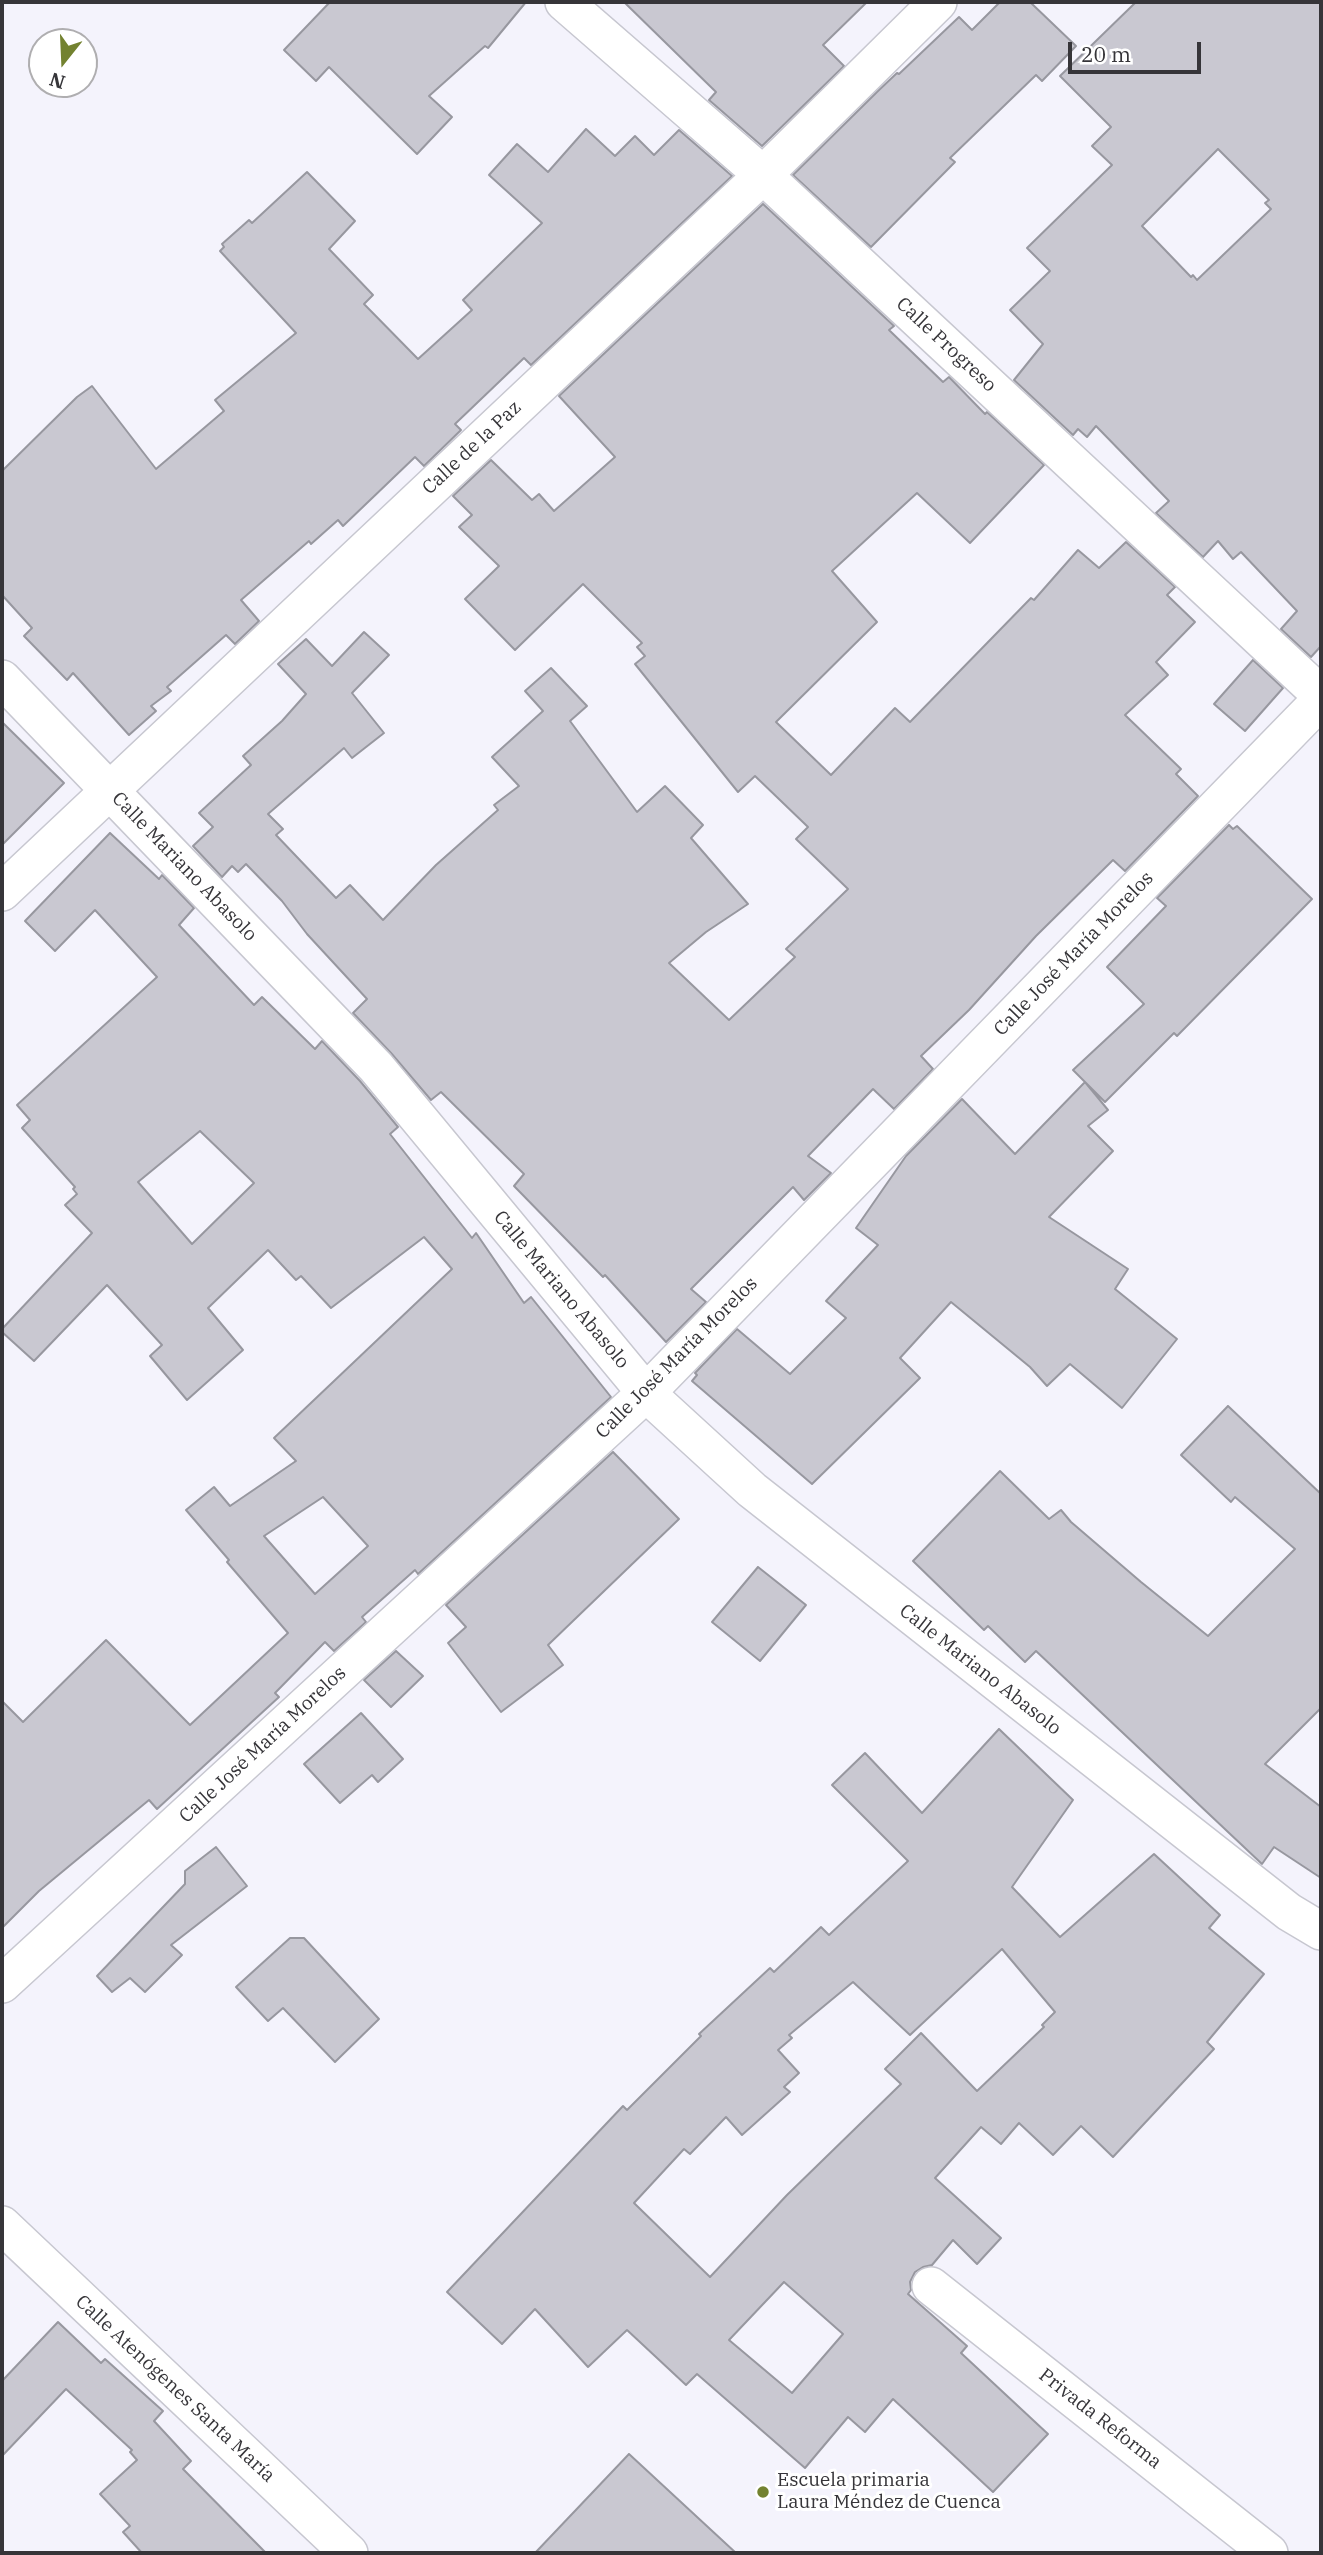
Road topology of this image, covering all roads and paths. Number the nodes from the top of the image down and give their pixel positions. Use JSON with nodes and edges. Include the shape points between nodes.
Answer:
{"nodes":[{"id":1,"x":564,"y":2,"type":"edge"},
{"id":2,"x":939,"y":2,"type":"edge"},
{"id":3,"x":763,"y":174,"type":"junction"},
{"id":4,"x":2,"y":679,"type":"edge"},
{"id":5,"x":1321,"y":695,"type":"edge"},
{"id":6,"x":1321,"y":700,"type":"edge"},
{"id":7,"x":109,"y":789,"type":"junction"},
{"id":8,"x":2,"y":892,"type":"edge"},
{"id":9,"x":646,"y":1393,"type":"junction"},
{"id":10,"x":1321,"y":1931,"type":"edge"},
{"id":11,"x":2,"y":1984,"type":"edge"},
{"id":12,"x":2,"y":2225,"type":"edge"},
{"id":13,"x":931,"y":2286,"type":"dead end"},
{"id":14,"x":349,"y":2553,"type":"edge"},
{"id":15,"x":1269,"y":2553,"type":"edge"}],
"edges":[{"from":1,"to":3,"type":"street","name":"Calle Progreso"},
{"from":2,"to":3,"type":"street","name":"Calle de la Paz"},
{"from":3,"to":5,"type":"street","name":"Calle Progreso"},
{"from":3,"to":7,"type":"street","name":"Calle de la Paz"},
{"from":4,"to":7,"type":"street","name":"Calle Mariano Abasolo"},
{"from":6,"to":9,"type":"street","name":"Calle José María Morelos"},
{"from":7,"to":8,"type":"street","name":"Calle de la Paz"},
{"from":7,"to":9,"type":"street","name":"Calle Mariano Abasolo","via":[[376,1067]]},
{"from":9,"to":10,"type":"street","name":"Calle Mariano Abasolo","via":[[752,1490],[1289,1912]]},
{"from":9,"to":11,"type":"street","name":"Calle José María Morelos"},
{"from":12,"to":14,"type":"street","name":"Calle Atenógenes Santa María"},
{"from":13,"to":15,"type":"street","name":"Privada Reforma"}]}
